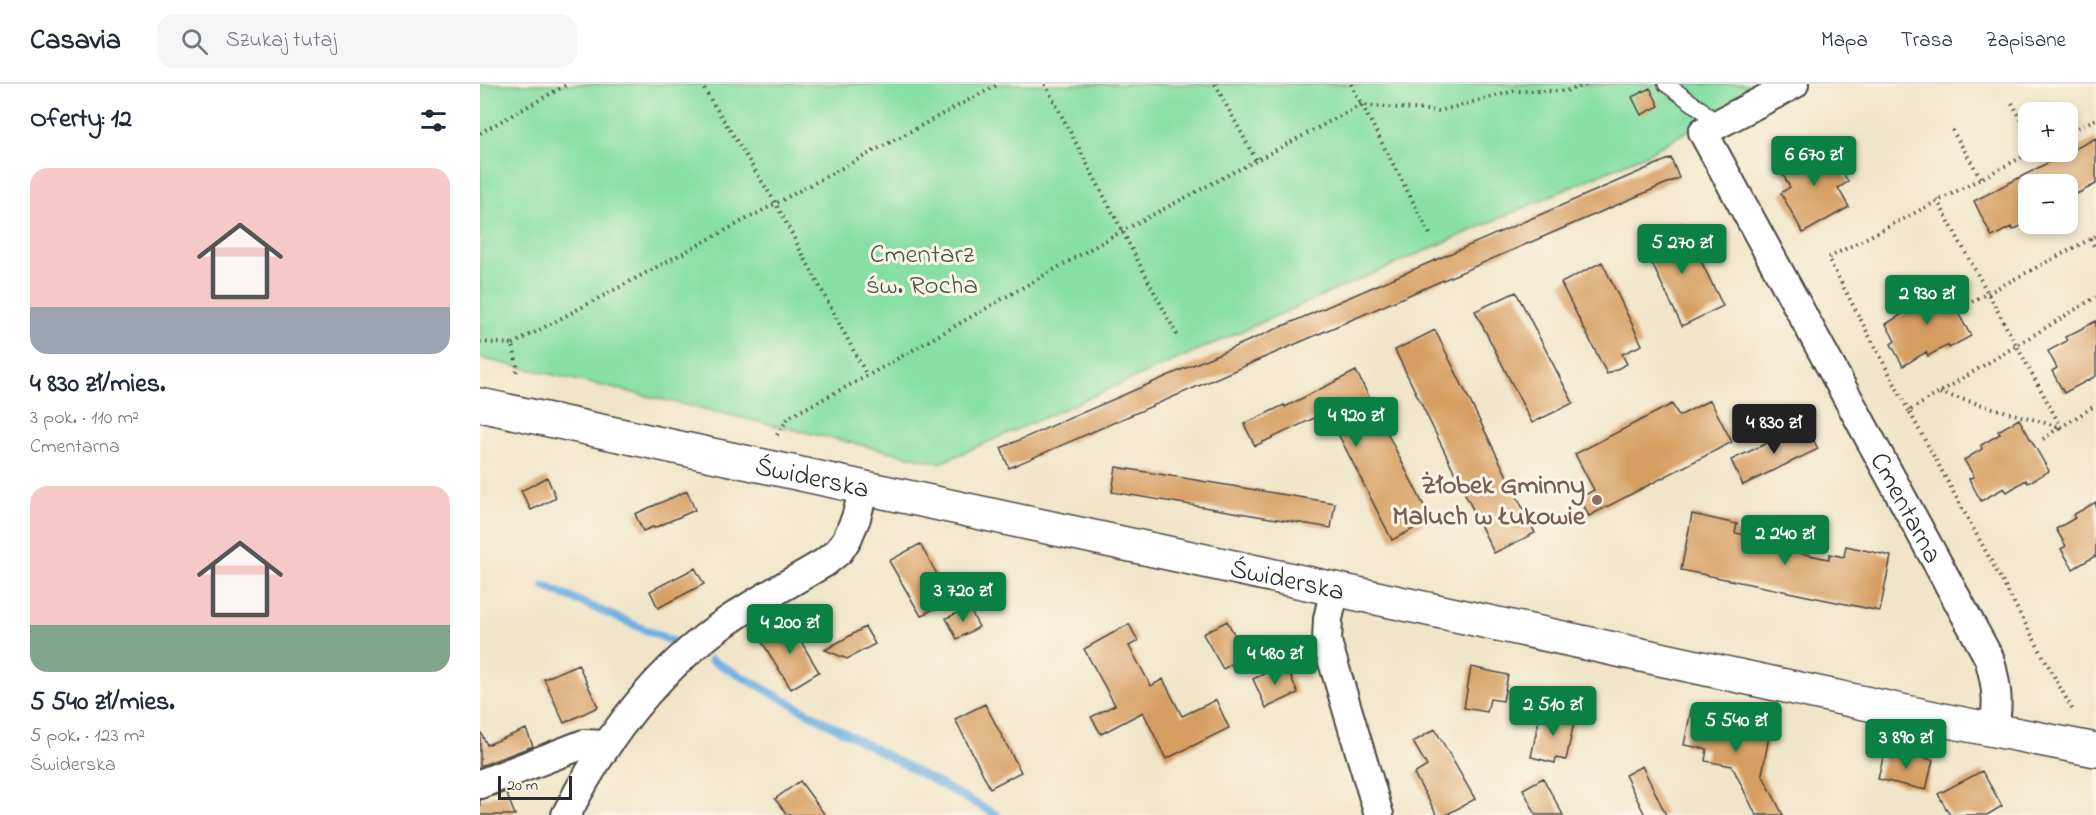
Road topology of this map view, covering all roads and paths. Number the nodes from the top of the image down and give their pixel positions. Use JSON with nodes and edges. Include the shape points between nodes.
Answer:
{"nodes":[{"id":1,"x":568,"y":84,"type":"edge"},
{"id":2,"x":701,"y":84,"type":"edge"},
{"id":3,"x":999,"y":84,"type":"edge"},
{"id":4,"x":1045,"y":84,"type":"edge"},
{"id":5,"x":1215,"y":84,"type":"edge"},
{"id":6,"x":1351,"y":84,"type":"edge"},
{"id":7,"x":1589,"y":84,"type":"edge"},
{"id":8,"x":1666,"y":84,"type":"edge"},
{"id":9,"x":1794,"y":84,"type":"edge"},
{"id":10,"x":2012,"y":103,"type":"dead end"},
{"id":11,"x":1361,"y":105,"type":"junction"},
{"id":12,"x":2018,"y":114,"type":"edge"},
{"id":13,"x":2096,"y":118,"type":"edge"},
{"id":14,"x":2078,"y":128,"type":"edge"},
{"id":15,"x":1711,"y":129,"type":"junction"},
{"id":16,"x":1952,"y":130,"type":"dead end"},
{"id":17,"x":480,"y":133,"type":"edge"},
{"id":18,"x":2018,"y":159,"type":"edge"},
{"id":19,"x":1256,"y":160,"type":"junction"},
{"id":20,"x":1981,"y":178,"type":"junction"},
{"id":21,"x":1937,"y":200,"type":"junction"},
{"id":22,"x":776,"y":204,"type":"junction"},
{"id":23,"x":1122,"y":231,"type":"junction"},
{"id":24,"x":1430,"y":234,"type":"dead end"},
{"id":25,"x":2096,"y":236,"type":"edge"},
{"id":26,"x":2090,"y":239,"type":"junction"},
{"id":27,"x":2096,"y":249,"type":"edge"},
{"id":28,"x":1988,"y":293,"type":"junction"},
{"id":29,"x":2096,"y":297,"type":"edge"},
{"id":30,"x":1956,"y":310,"type":"dead end"},
{"id":31,"x":1179,"y":339,"type":"dead end"},
{"id":32,"x":480,"y":342,"type":"edge"},
{"id":33,"x":513,"y":344,"type":"junction"},
{"id":34,"x":2016,"y":346,"type":"junction"},
{"id":35,"x":516,"y":375,"type":"dead end"},
{"id":36,"x":867,"y":376,"type":"junction"},
{"id":37,"x":1939,"y":393,"type":"junction"},
{"id":38,"x":480,"y":405,"type":"edge"},
{"id":39,"x":2095,"y":407,"type":"edge"},
{"id":40,"x":1909,"y":411,"type":"junction"},
{"id":41,"x":2061,"y":427,"type":"junction"},
{"id":42,"x":777,"y":435,"type":"dead end"},
{"id":43,"x":2043,"y":439,"type":"dead end"},
{"id":44,"x":864,"y":488,"type":"junction"},
{"id":45,"x":1335,"y":588,"type":"junction"},
{"id":46,"x":2072,"y":709,"type":"dead end"},
{"id":47,"x":1993,"y":729,"type":"junction"},
{"id":48,"x":605,"y":746,"type":"junction"},
{"id":49,"x":2096,"y":750,"type":"edge"},
{"id":50,"x":480,"y":784,"type":"edge"},
{"id":51,"x":566,"y":815,"type":"edge"},
{"id":52,"x":1379,"y":815,"type":"edge"}],
"edges":[{"from":1,"to":17,"type":"path"},
{"from":2,"to":22,"type":"path"},
{"from":3,"to":22,"type":"path"},
{"from":4,"to":23,"type":"path"},
{"from":5,"to":19,"type":"path"},
{"from":6,"to":11,"type":"path"},
{"from":7,"to":11,"type":"path","via":[[1565,91],[1514,91],[1439,111]]},
{"from":8,"to":15,"type":"lane","via":[[1702,110]]},
{"from":9,"to":15,"type":"street"},
{"from":10,"to":12,"type":"path"},
{"from":11,"to":19,"type":"path"},
{"from":11,"to":24,"type":"path"},
{"from":13,"to":14,"type":"path"},
{"from":15,"to":47,"type":"street","name":"Cmentarna","via":[[1989,658],[1996,683],[1997,715]]},
{"from":16,"to":20,"type":"path"},
{"from":18,"to":20,"type":"path"},
{"from":19,"to":23,"type":"path"},
{"from":20,"to":21,"type":"path"},
{"from":21,"to":28,"type":"path"},
{"from":21,"to":40,"type":"path","via":[[1828,258]]},
{"from":22,"to":33,"type":"path"},
{"from":22,"to":36,"type":"path"},
{"from":23,"to":31,"type":"path"},
{"from":23,"to":36,"type":"path"},
{"from":25,"to":26,"type":"path"},
{"from":26,"to":27,"type":"path"},
{"from":26,"to":28,"type":"path"},
{"from":28,"to":30,"type":"path"},
{"from":28,"to":34,"type":"path"},
{"from":29,"to":34,"type":"path"},
{"from":32,"to":33,"type":"path"},
{"from":33,"to":35,"type":"path"},
{"from":34,"to":37,"type":"path"},
{"from":34,"to":41,"type":"path"},
{"from":36,"to":42,"type":"path","via":[[789,417]]},
{"from":37,"to":40,"type":"path"},
{"from":37,"to":41,"type":"path"},
{"from":38,"to":44,"type":"main road","name":"Świderska"},
{"from":39,"to":41,"type":"path"},
{"from":40,"to":46,"type":"path"},
{"from":41,"to":43,"type":"path"},
{"from":44,"to":45,"type":"main road","name":"Świderska"},
{"from":44,"to":48,"type":"street","via":[[856,518],[839,551],[708,635],[636,705]]},
{"from":45,"to":47,"type":"main road","name":"Świderska"},
{"from":45,"to":52,"type":"street","via":[[1327,642]]},
{"from":47,"to":49,"type":"main road","name":"Świderska"},
{"from":48,"to":50,"type":"street","via":[[584,744]]},
{"from":48,"to":51,"type":"street"}]}
